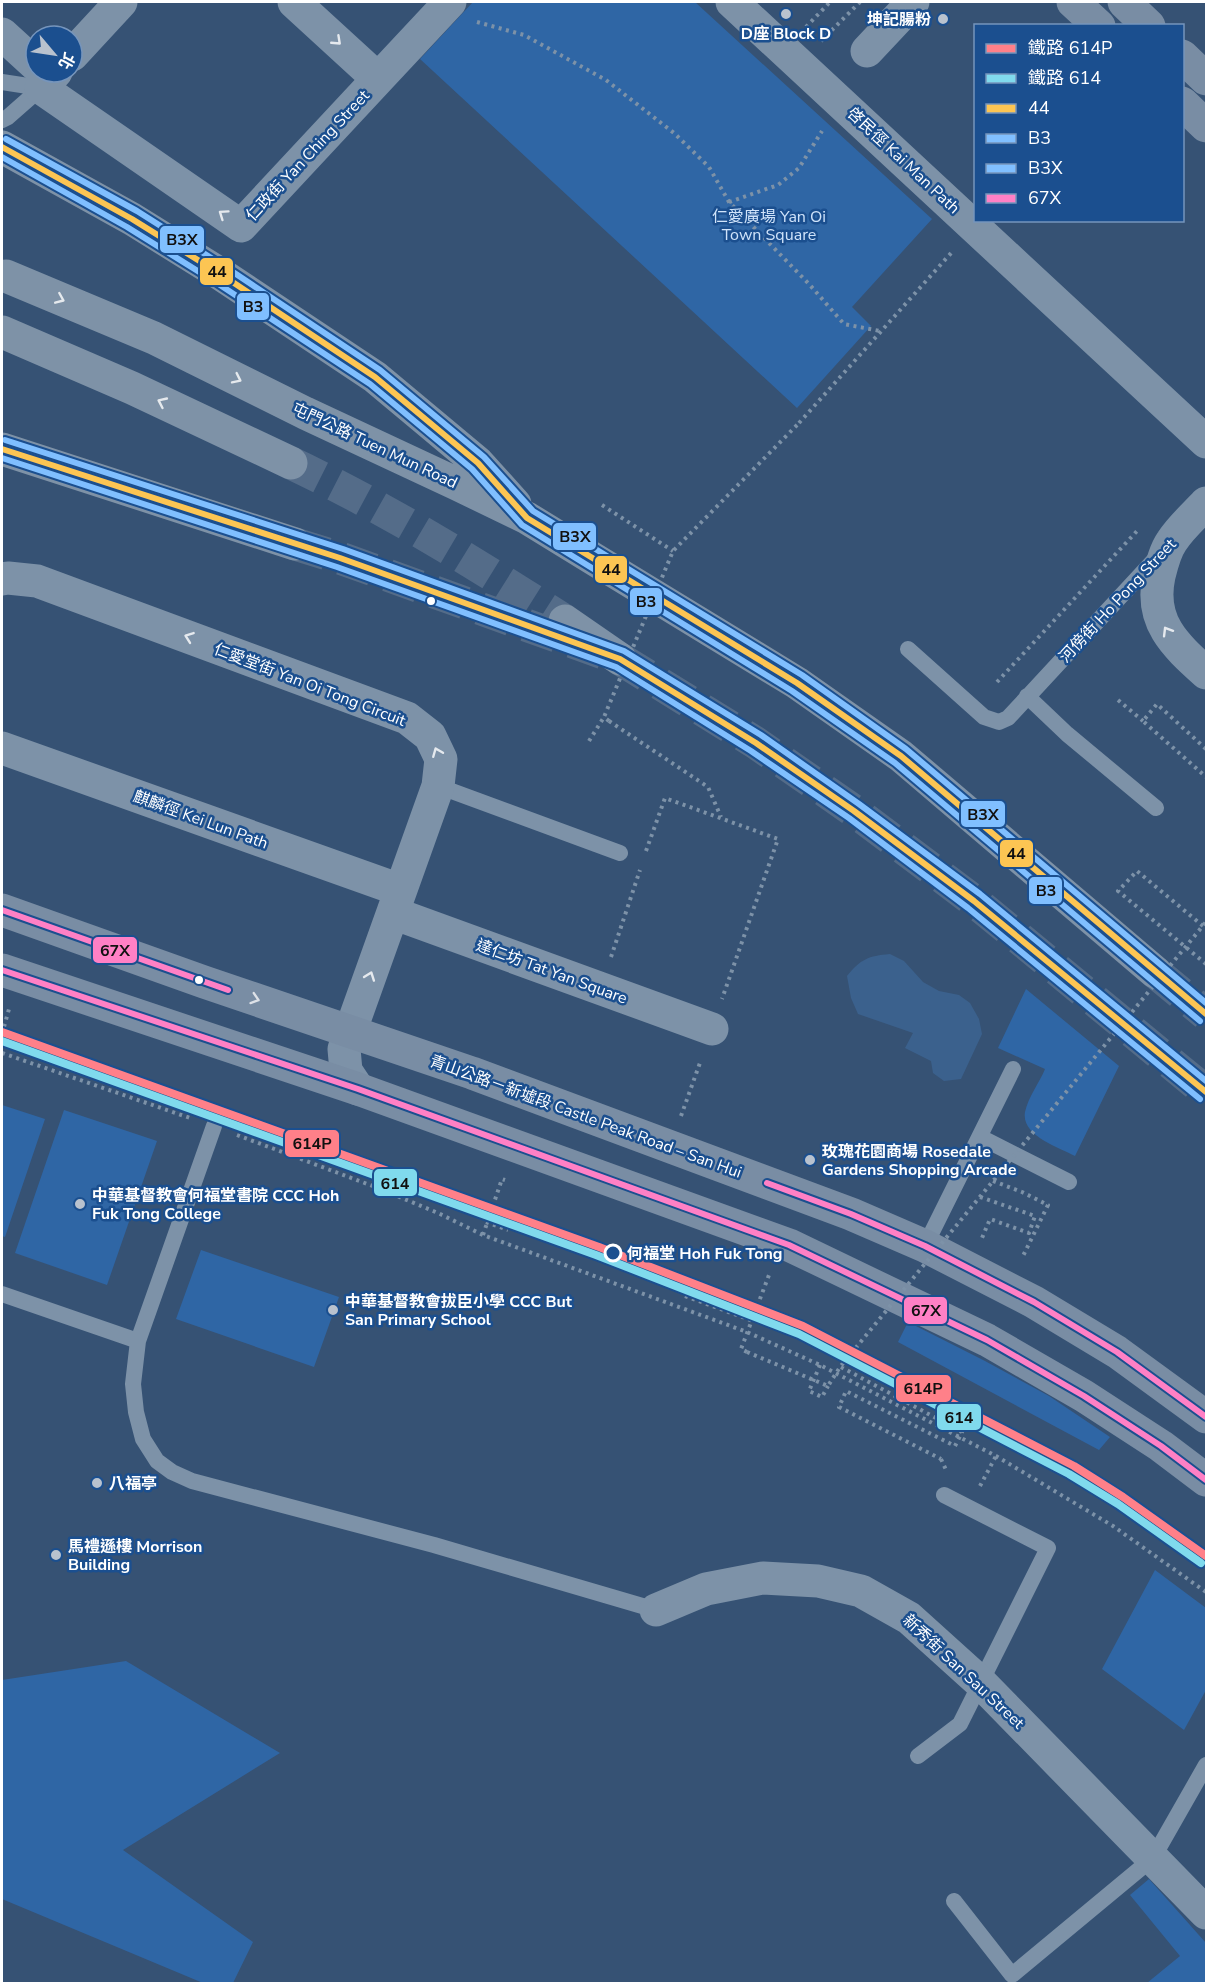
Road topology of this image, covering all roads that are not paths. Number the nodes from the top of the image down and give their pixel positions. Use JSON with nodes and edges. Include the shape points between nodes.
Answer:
{"nodes":[{"id":1,"x":121,"y":2,"type":"edge"},
{"id":2,"x":294,"y":2,"type":"edge"},
{"id":3,"x":732,"y":2,"type":"edge"},
{"id":4,"x":913,"y":2,"type":"edge"},
{"id":5,"x":1073,"y":2,"type":"edge"},
{"id":6,"x":1124,"y":2,"type":"edge"},
{"id":7,"x":448,"y":3,"type":"edge"},
{"id":8,"x":1097,"y":24,"type":"edge"},
{"id":9,"x":1147,"y":24,"type":"edge"},
{"id":10,"x":2,"y":34,"type":"edge"},
{"id":11,"x":84,"y":38,"type":"edge"},
{"id":12,"x":24,"y":51,"type":"edge"},
{"id":13,"x":867,"y":51,"type":"dead end"},
{"id":14,"x":1184,"y":58,"type":"edge"},
{"id":15,"x":24,"y":77,"type":"edge"},
{"id":16,"x":378,"y":79,"type":"junction"},
{"id":17,"x":1206,"y":79,"type":"edge"},
{"id":18,"x":2,"y":82,"type":"edge"},
{"id":19,"x":39,"y":84,"type":"edge"},
{"id":20,"x":65,"y":84,"type":"edge"},
{"id":21,"x":1184,"y":106,"type":"edge"},
{"id":22,"x":2,"y":120,"type":"edge"},
{"id":23,"x":1206,"y":126,"type":"edge"},
{"id":24,"x":2,"y":147,"type":"edge"},
{"id":25,"x":6,"y":276,"type":"dead end"},
{"id":26,"x":2,"y":332,"type":"edge"},
{"id":27,"x":1206,"y":442,"type":"edge"},
{"id":28,"x":2,"y":449,"type":"edge"},
{"id":29,"x":291,"y":463,"type":"tunnel mouth"},
{"id":30,"x":1206,"y":503,"type":"edge"},
{"id":31,"x":527,"y":518,"type":"junction"},
{"id":32,"x":1172,"y":541,"type":"junction"},
{"id":33,"x":295,"y":544,"type":"tunnel mouth"},
{"id":34,"x":2,"y":579,"type":"edge"},
{"id":35,"x":565,"y":621,"type":"tunnel mouth"},
{"id":36,"x":908,"y":649,"type":"dead end"},
{"id":37,"x":620,"y":659,"type":"dead end"},
{"id":38,"x":1206,"y":674,"type":"edge"},
{"id":39,"x":1027,"y":696,"type":"junction"},
{"id":40,"x":2,"y":748,"type":"edge"},
{"id":41,"x":438,"y":786,"type":"junction"},
{"id":42,"x":1156,"y":808,"type":"dead end"},
{"id":43,"x":620,"y":853,"type":"dead end"},
{"id":44,"x":397,"y":901,"type":"junction"},
{"id":45,"x":2,"y":910,"type":"edge"},
{"id":46,"x":2,"y":970,"type":"edge"},
{"id":47,"x":1155,"y":972,"type":"tunnel mouth"},
{"id":48,"x":712,"y":1029,"type":"road end"},
{"id":49,"x":350,"y":1031,"type":"junction"},
{"id":50,"x":1013,"y":1069,"type":"dead end"},
{"id":51,"x":358,"y":1089,"type":"junction"},
{"id":52,"x":214,"y":1126,"type":"road end"},
{"id":53,"x":980,"y":1137,"type":"junction"},
{"id":54,"x":1069,"y":1182,"type":"dead end"},
{"id":55,"x":925,"y":1246,"type":"junction"},
{"id":56,"x":2,"y":1294,"type":"edge"},
{"id":57,"x":138,"y":1341,"type":"junction"},
{"id":58,"x":1206,"y":1417,"type":"edge"},
{"id":59,"x":1206,"y":1480,"type":"edge"},
{"id":60,"x":944,"y":1495,"type":"dead end"},
{"id":61,"x":656,"y":1610,"type":"joint"},
{"id":62,"x":981,"y":1683,"type":"junction"},
{"id":63,"x":918,"y":1756,"type":"dead end"},
{"id":64,"x":1206,"y":1765,"type":"edge"},
{"id":65,"x":1153,"y":1858,"type":"junction"},
{"id":66,"x":954,"y":1902,"type":"dead end"},
{"id":67,"x":1206,"y":1913,"type":"edge"}],
"edges":[{"from":1,"to":11,"type":"street"},
{"from":2,"to":16,"type":"street","name":"仁政街 Yan Ching Street","one_way":true},
{"from":3,"to":27,"type":"street","name":"啓民徑 Kai Man Path"},
{"from":4,"to":13,"type":"street"},
{"from":5,"to":8,"type":"main road"},
{"from":6,"to":9,"type":"main road"},
{"from":7,"to":16,"type":"street"},
{"from":10,"to":12,"type":"street"},
{"from":14,"to":17,"type":"main road"},
{"from":15,"to":18,"type":"lane"},
{"from":16,"to":20,"type":"street","name":"仁政街 Yan Ching Street","one_way":true,"via":[[241,226]]},
{"from":19,"to":22,"type":"lane"},
{"from":21,"to":23,"type":"main road"},
{"from":24,"to":31,"type":"highway","via":[[132,219],[375,377],[478,463]]},
{"from":25,"to":31,"type":"highway","name":"屯門公路 Tuen Mun Road","one_way":true,"via":[[154,338]]},
{"from":29,"to":26,"type":"highway","one_way":true,"via":[[132,387]]},
{"from":28,"to":33,"type":"highway"},
{"from":30,"to":32,"type":"street","name":"河傍街 Ho Pong Street"},
{"from":31,"to":47,"type":"highway","name":"屯門公路 Tuen Mun Road","via":[[797,682],[901,756]]},
{"from":38,"to":32,"type":"street","one_way":true,"via":[[1181,651],[1160,618],[1156,587]]},
{"from":32,"to":39,"type":"lane","name":"河傍街 Ho Pong Street"},
{"from":41,"to":34,"type":"street","name":"仁愛堂街 Yan Oi Tong Circuit","one_way":true,"via":[[441,759],[430,736],[407,718],[37,581]]},
{"from":35,"to":37,"type":"highway"},
{"from":36,"to":39,"type":"lane","name":"河傍街 Ho Pong Street","via":[[984,717],[999,722],[1008,718]]},
{"from":39,"to":42,"type":"lane"},
{"from":40,"to":44,"type":"street","name":"麒麟徑 Kei Lun Path"},
{"from":41,"to":43,"type":"lane"},
{"from":41,"to":44,"type":"street","name":"仁愛堂街 Yan Oi Tong Circuit"},
{"from":44,"to":48,"type":"street","name":"達仁坊 Tat Yan Square","via":[[601,989]]},
{"from":49,"to":44,"type":"street","name":"仁愛堂街 Yan Oi Tong Circuit","one_way":true},
{"from":45,"to":49,"type":"main road","name":"青山公路－新墟段 Castle Peak Road – San Hui","one_way":true},
{"from":46,"to":51,"type":"main road"},
{"from":49,"to":51,"type":"street","name":"仁愛堂街 Yan Oi Tong Circuit","via":[[344,1049],[346,1071]]},
{"from":49,"to":55,"type":"main road","name":"青山公路－新墟段 Castle Peak Road – San Hui","via":[[840,1210]]},
{"from":50,"to":53,"type":"lane"},
{"from":51,"to":59,"type":"main road","via":[[789,1245],[987,1340],[1084,1396]]},
{"from":52,"to":57,"type":"lane"},
{"from":53,"to":54,"type":"lane"},
{"from":53,"to":55,"type":"lane"},
{"from":55,"to":58,"type":"main road","name":"青山公路－新墟段 Castle Peak Road – San Hui","via":[[1034,1302],[1117,1352]]},
{"from":56,"to":57,"type":"lane"},
{"from":57,"to":61,"type":"lane","via":[[133,1384],[143,1439],[157,1461],[172,1472],[192,1481],[434,1545]]},
{"from":60,"to":62,"type":"lane","via":[[1048,1548]]},
{"from":61,"to":62,"type":"street","name":"新秀街 San Sau Street","via":[[706,1589],[763,1578],[818,1581],[861,1591],[909,1618]]},
{"from":62,"to":63,"type":"lane","via":[[960,1724]]},
{"from":62,"to":65,"type":"street","name":"新秀街 San Sau Street"},
{"from":64,"to":65,"type":"lane"},
{"from":65,"to":66,"type":"lane","via":[[1012,1975]]},
{"from":65,"to":67,"type":"street","name":"新秀街 San Sau Street"}]}
